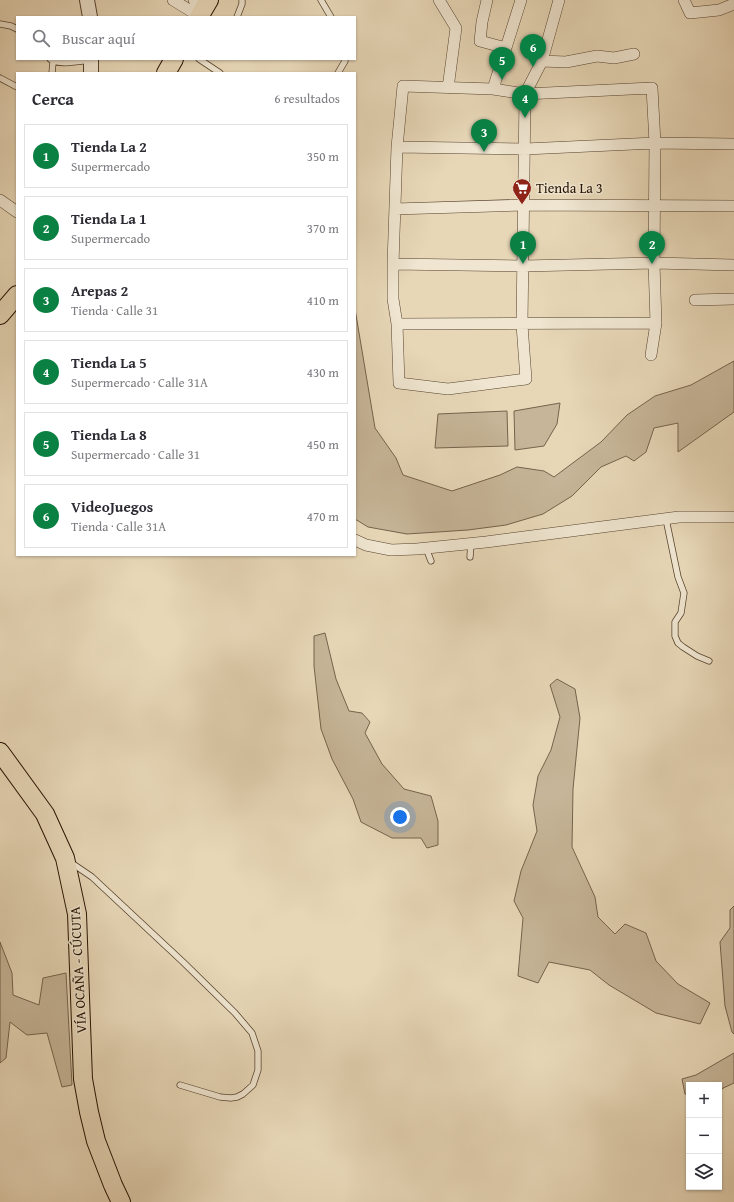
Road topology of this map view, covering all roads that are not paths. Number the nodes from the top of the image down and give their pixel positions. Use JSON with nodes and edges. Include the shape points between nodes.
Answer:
{"nodes":[{"id":1,"x":87,"y":0,"type":"edge"},
{"id":2,"x":173,"y":0,"type":"edge"},
{"id":3,"x":242,"y":0,"type":"edge"},
{"id":4,"x":321,"y":0,"type":"edge"},
{"id":5,"x":439,"y":0,"type":"edge"},
{"id":6,"x":487,"y":0,"type":"edge"},
{"id":7,"x":522,"y":0,"type":"edge"},
{"id":8,"x":559,"y":0,"type":"edge"},
{"id":9,"x":684,"y":0,"type":"edge"},
{"id":10,"x":734,"y":4,"type":"edge"},
{"id":11,"x":201,"y":9,"type":"edge"},
{"id":12,"x":90,"y":16,"type":"edge"},
{"id":13,"x":237,"y":16,"type":"edge"},
{"id":14,"x":330,"y":16,"type":"edge"},
{"id":15,"x":0,"y":24,"type":"edge"},
{"id":16,"x":16,"y":28,"type":"edge"},
{"id":17,"x":506,"y":48,"type":"junction"},
{"id":18,"x":634,"y":54,"type":"dead end"},
{"id":19,"x":52,"y":60,"type":"edge"},
{"id":20,"x":200,"y":60,"type":"edge"},
{"id":21,"x":344,"y":60,"type":"edge"},
{"id":22,"x":542,"y":61,"type":"junction"},
{"id":23,"x":91,"y":64,"type":"edge"},
{"id":24,"x":52,"y":72,"type":"edge"},
{"id":25,"x":218,"y":72,"type":"edge"},
{"id":26,"x":339,"y":72,"type":"edge"},
{"id":27,"x":0,"y":78,"type":"edge"},
{"id":28,"x":16,"y":86,"type":"edge"},
{"id":29,"x":448,"y":88,"type":"junction"},
{"id":30,"x":493,"y":90,"type":"junction"},
{"id":31,"x":525,"y":94,"type":"junction"},
{"id":32,"x":655,"y":144,"type":"junction"},
{"id":33,"x":734,"y":144,"type":"edge"},
{"id":34,"x":397,"y":147,"type":"junction"},
{"id":35,"x":525,"y":148,"type":"junction"},
{"id":36,"x":0,"y":200,"type":"edge"},
{"id":37,"x":524,"y":206,"type":"junction"},
{"id":38,"x":654,"y":206,"type":"junction"},
{"id":39,"x":734,"y":206,"type":"edge"},
{"id":40,"x":395,"y":209,"type":"junction"},
{"id":41,"x":16,"y":211,"type":"edge"},
{"id":42,"x":654,"y":263,"type":"junction"},
{"id":43,"x":393,"y":264,"type":"junction"},
{"id":44,"x":734,"y":265,"type":"edge"},
{"id":45,"x":523,"y":266,"type":"junction"},
{"id":46,"x":16,"y":296,"type":"edge"},
{"id":47,"x":734,"y":299,"type":"edge"},
{"id":48,"x":695,"y":300,"type":"dead end"},
{"id":49,"x":0,"y":315,"type":"edge"},
{"id":50,"x":656,"y":323,"type":"junction"},
{"id":51,"x":397,"y":324,"type":"junction"},
{"id":52,"x":522,"y":324,"type":"junction"},
{"id":53,"x":651,"y":355,"type":"dead end"},
{"id":54,"x":734,"y":517,"type":"edge"},
{"id":55,"x":666,"y":519,"type":"junction"},
{"id":56,"x":356,"y":540,"type":"edge"},
{"id":57,"x":472,"y":544,"type":"junction"},
{"id":58,"x":426,"y":548,"type":"junction"},
{"id":59,"x":470,"y":557,"type":"dead end"},
{"id":60,"x":431,"y":561,"type":"dead end"},
{"id":61,"x":709,"y":661,"type":"dead end"},
{"id":62,"x":0,"y":752,"type":"edge"},
{"id":63,"x":65,"y":858,"type":"junction"},
{"id":64,"x":180,"y":1085,"type":"dead end"},
{"id":65,"x":121,"y":1202,"type":"edge"}],
"edges":[{"from":1,"to":12,"type":"street"},
{"from":2,"to":11,"type":"street"},
{"from":3,"to":13,"type":"lane"},
{"from":4,"to":14,"type":"lane"},
{"from":5,"to":29,"type":"street","via":[[456,28]]},
{"from":6,"to":17,"type":"street","via":[[480,41]]},
{"from":7,"to":17,"type":"street"},
{"from":8,"to":22,"type":"street"},
{"from":9,"to":10,"type":"street","via":[[690,13],[719,10]]},
{"from":15,"to":16,"type":"lane"},
{"from":17,"to":30,"type":"street"},
{"from":18,"to":22,"type":"street","via":[[614,58],[597,56],[566,62]]},
{"from":19,"to":23,"type":"lane"},
{"from":19,"to":24,"type":"lane"},
{"from":20,"to":25,"type":"lane"},
{"from":21,"to":26,"type":"lane"},
{"from":22,"to":31,"type":"street"},
{"from":27,"to":28,"type":"lane"},
{"from":29,"to":30,"type":"street"},
{"from":29,"to":34,"type":"street","via":[[403,86]]},
{"from":30,"to":31,"type":"street"},
{"from":31,"to":32,"type":"street","via":[[652,88]]},
{"from":31,"to":35,"type":"street"},
{"from":32,"to":33,"type":"street"},
{"from":32,"to":35,"type":"street"},
{"from":32,"to":38,"type":"street"},
{"from":34,"to":35,"type":"street"},
{"from":34,"to":40,"type":"street"},
{"from":35,"to":37,"type":"street"},
{"from":36,"to":41,"type":"street"},
{"from":37,"to":38,"type":"street"},
{"from":37,"to":40,"type":"street"},
{"from":37,"to":45,"type":"street"},
{"from":38,"to":39,"type":"street"},
{"from":38,"to":42,"type":"street"},
{"from":40,"to":43,"type":"street"},
{"from":42,"to":44,"type":"street"},
{"from":42,"to":45,"type":"street"},
{"from":42,"to":50,"type":"street"},
{"from":43,"to":45,"type":"street"},
{"from":43,"to":51,"type":"street","via":[[393,299]]},
{"from":45,"to":52,"type":"street"},
{"from":46,"to":49,"type":"main road"},
{"from":47,"to":48,"type":"street"},
{"from":50,"to":52,"type":"street"},
{"from":50,"to":53,"type":"street"},
{"from":51,"to":52,"type":"street"},
{"from":51,"to":52,"type":"street","via":[[399,383],[448,389],[526,379]]},
{"from":54,"to":55,"type":"street"},
{"from":55,"to":57,"type":"street"},
{"from":55,"to":61,"type":"lane","via":[[678,577],[684,593],[681,613],[675,622],[675,636],[682,647]]},
{"from":56,"to":58,"type":"street","via":[[391,550]]},
{"from":57,"to":58,"type":"street"},
{"from":57,"to":59,"type":"lane"},
{"from":58,"to":60,"type":"lane"},
{"from":62,"to":63,"type":"main road","name":"VÍA OCAÑA - CÚCUTA","via":[[45,814]]},
{"from":63,"to":64,"type":"lane","via":[[104,888],[235,1013],[252,1033],[258,1051],[258,1070],[253,1085],[243,1094],[231,1098],[220,1097]]},
{"from":63,"to":65,"type":"main road","name":"VÍA OCAÑA - CÚCUTA","via":[[77,914],[83,1079],[96,1141]]}]}
